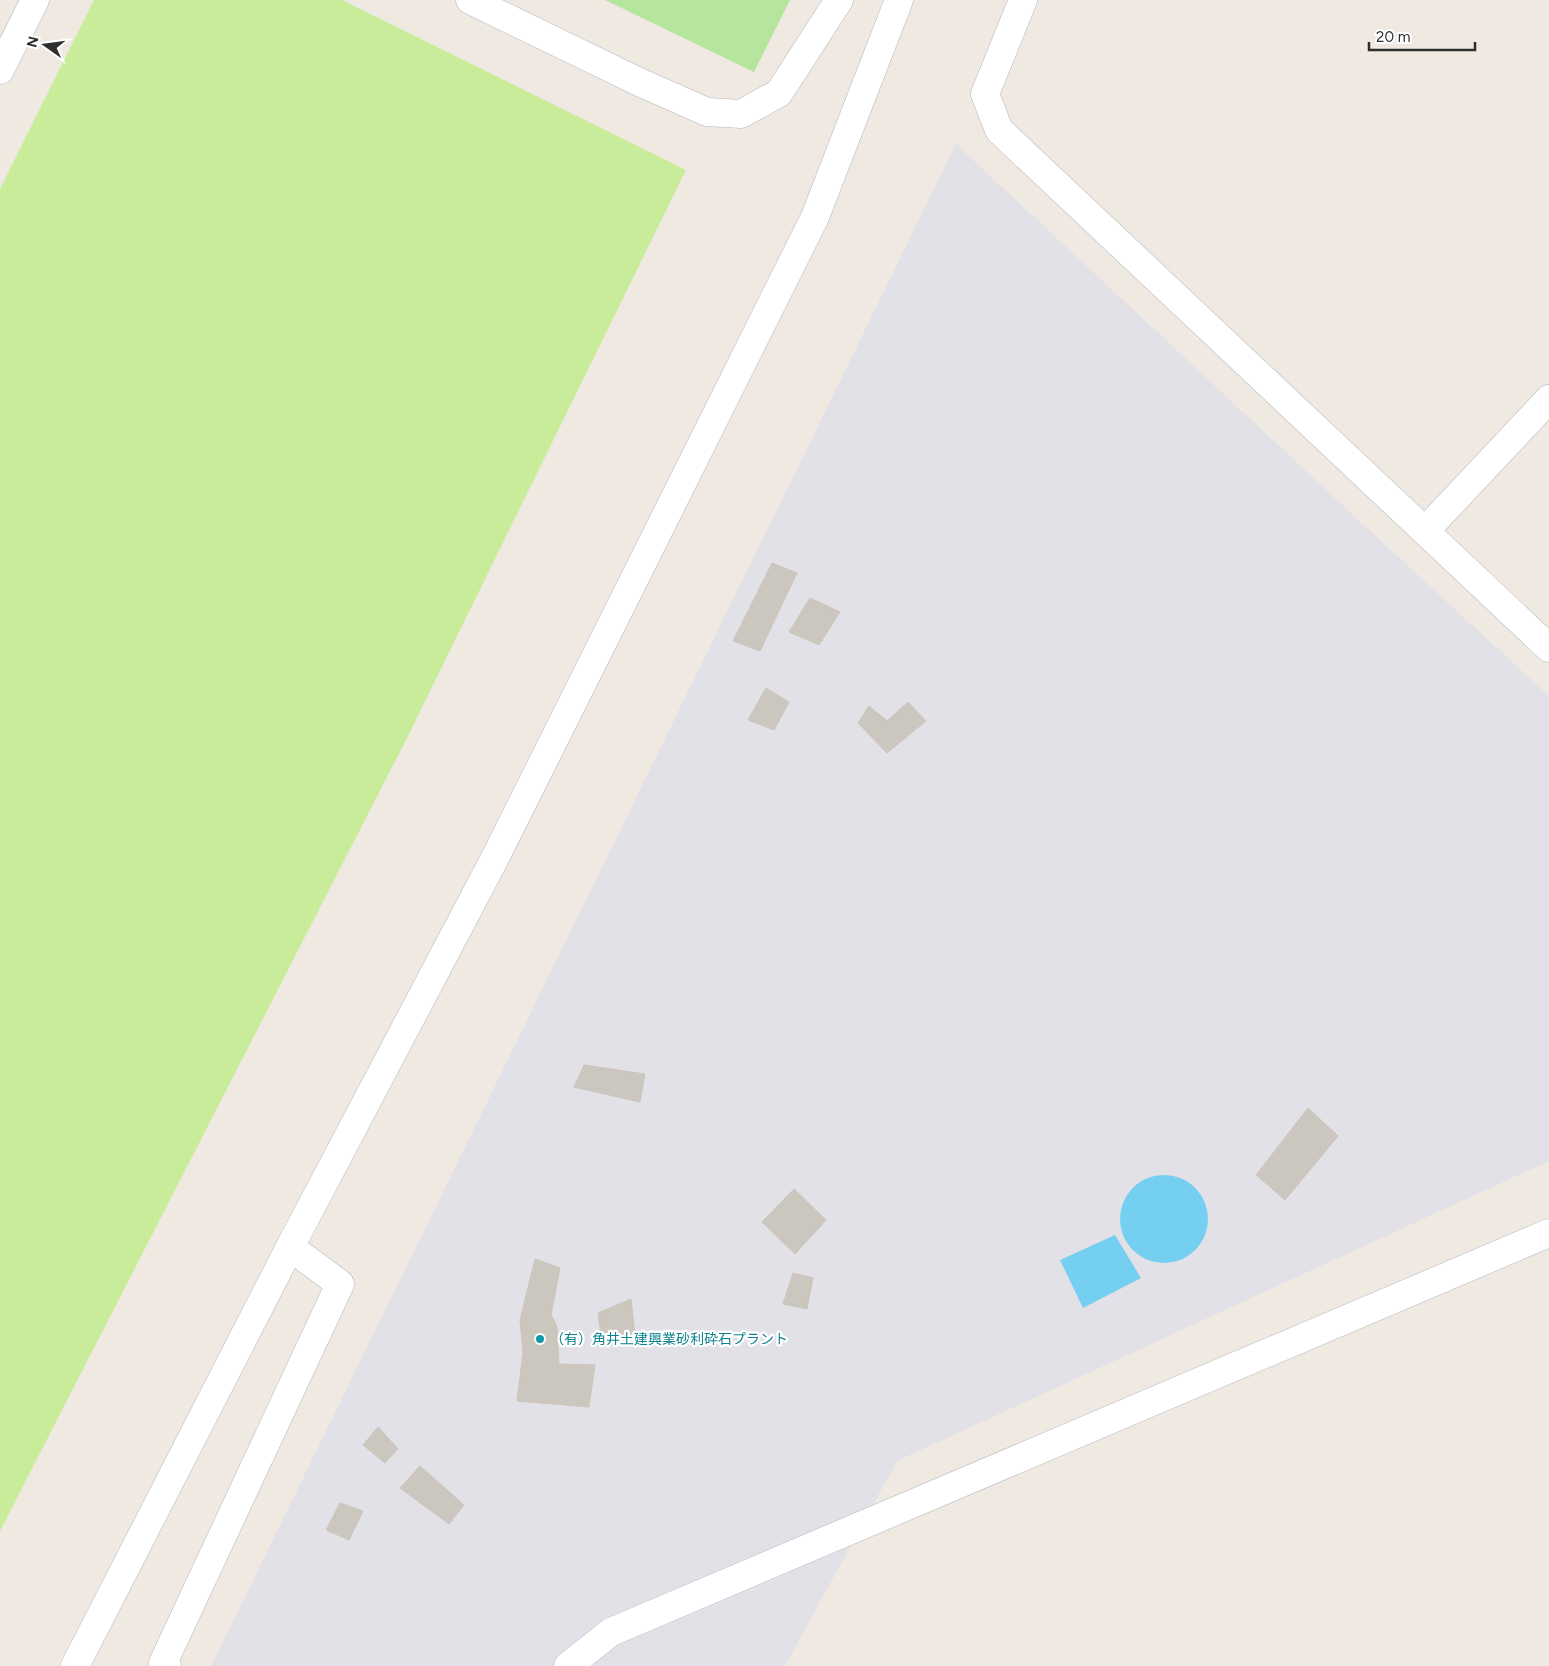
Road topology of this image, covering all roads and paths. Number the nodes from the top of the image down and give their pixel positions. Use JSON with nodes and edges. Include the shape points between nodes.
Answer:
{"nodes":[{"id":1,"x":35,"y":0,"type":"edge"},
{"id":2,"x":470,"y":0,"type":"edge"},
{"id":3,"x":838,"y":0,"type":"edge"},
{"id":4,"x":899,"y":0,"type":"edge"},
{"id":5,"x":1022,"y":0,"type":"edge"},
{"id":6,"x":0,"y":70,"type":"edge"},
{"id":7,"x":1549,"y":399,"type":"edge"},
{"id":8,"x":1425,"y":531,"type":"junction"},
{"id":9,"x":1549,"y":648,"type":"edge"},
{"id":10,"x":1549,"y":1233,"type":"edge"},
{"id":11,"x":290,"y":1247,"type":"junction"},
{"id":12,"x":75,"y":1666,"type":"edge"},
{"id":13,"x":167,"y":1666,"type":"edge"},
{"id":14,"x":568,"y":1666,"type":"edge"}],
"edges":[{"from":1,"to":6,"type":"street"},
{"from":2,"to":3,"type":"street","via":[[707,112],[741,114],[779,93]]},
{"from":4,"to":11,"type":"street","via":[[815,217],[495,858]]},
{"from":5,"to":8,"type":"street","via":[[985,94],[999,130]]},
{"from":7,"to":8,"type":"street"},
{"from":8,"to":9,"type":"street"},
{"from":10,"to":14,"type":"street","via":[[611,1632]]},
{"from":11,"to":12,"type":"street"},
{"from":11,"to":13,"type":"street","via":[[340,1284],[163,1663]]}]}
